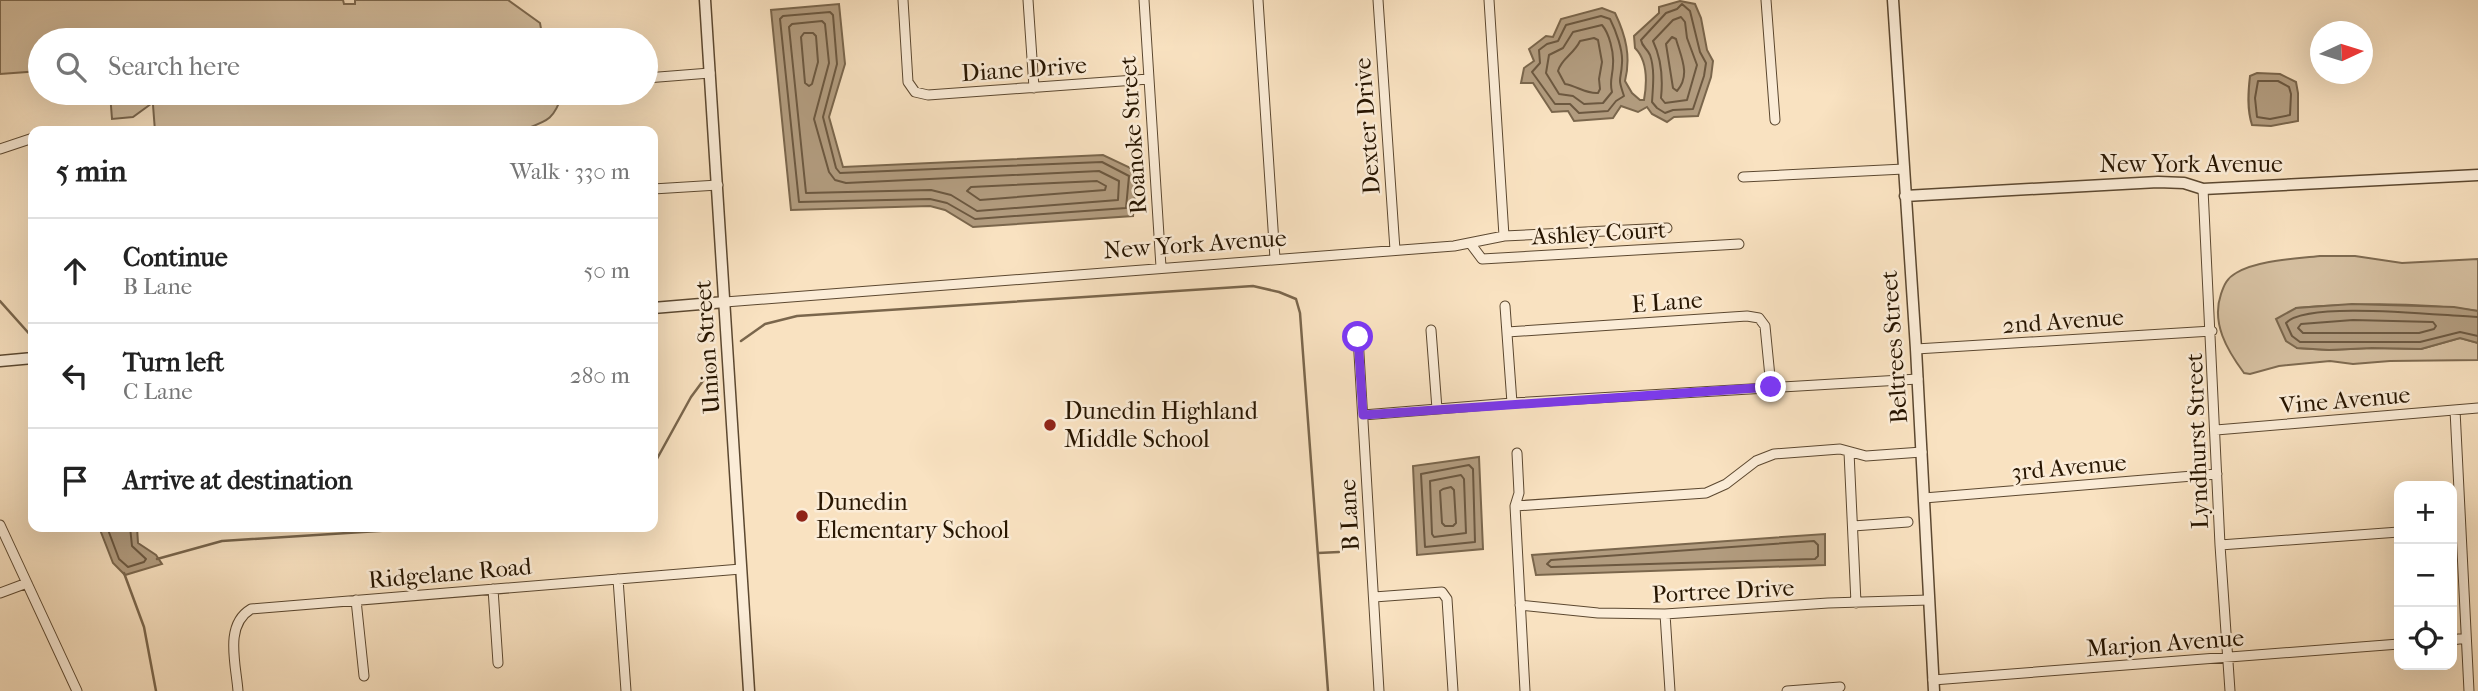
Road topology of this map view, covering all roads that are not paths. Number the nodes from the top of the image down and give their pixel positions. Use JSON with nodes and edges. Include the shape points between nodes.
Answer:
{"nodes":[{"id":1,"x":705,"y":0,"type":"edge"},
{"id":2,"x":903,"y":0,"type":"edge"},
{"id":3,"x":1028,"y":0,"type":"edge"},
{"id":4,"x":1144,"y":0,"type":"edge"},
{"id":5,"x":1258,"y":0,"type":"edge"},
{"id":6,"x":1378,"y":0,"type":"edge"},
{"id":7,"x":1489,"y":0,"type":"edge"},
{"id":8,"x":1766,"y":0,"type":"edge"},
{"id":9,"x":1893,"y":0,"type":"edge"},
{"id":10,"x":710,"y":73,"type":"junction"},
{"id":11,"x":658,"y":77,"type":"edge"},
{"id":12,"x":1149,"y":79,"type":"junction"},
{"id":13,"x":1034,"y":88,"type":"junction"},
{"id":14,"x":1775,"y":120,"type":"dead end"},
{"id":15,"x":28,"y":140,"type":"edge"},
{"id":16,"x":0,"y":149,"type":"edge"},
{"id":17,"x":1904,"y":169,"type":"junction"},
{"id":18,"x":2478,"y":175,"type":"edge"},
{"id":19,"x":1743,"y":177,"type":"dead end"},
{"id":20,"x":718,"y":184,"type":"junction"},
{"id":21,"x":658,"y":189,"type":"edge"},
{"id":22,"x":2203,"y":189,"type":"junction"},
{"id":23,"x":1905,"y":196,"type":"junction"},
{"id":24,"x":1667,"y":228,"type":"dead end"},
{"id":25,"x":1504,"y":236,"type":"junction"},
{"id":26,"x":1469,"y":243,"type":"junction"},
{"id":27,"x":1739,"y":244,"type":"dead end"},
{"id":28,"x":1395,"y":250,"type":"junction"},
{"id":29,"x":1275,"y":260,"type":"junction"},
{"id":30,"x":1161,"y":267,"type":"junction"},
{"id":31,"x":725,"y":302,"type":"junction"},
{"id":32,"x":1505,"y":306,"type":"dead end"},
{"id":33,"x":658,"y":309,"type":"edge"},
{"id":34,"x":1431,"y":330,"type":"dead end"},
{"id":35,"x":2212,"y":331,"type":"junction"},
{"id":36,"x":1507,"y":332,"type":"junction"},
{"id":37,"x":1358,"y":337,"type":"dead end"},
{"id":38,"x":1916,"y":349,"type":"junction"},
{"id":39,"x":28,"y":359,"type":"edge"},
{"id":40,"x":0,"y":362,"type":"edge"},
{"id":41,"x":1918,"y":379,"type":"junction"},
{"id":42,"x":1771,"y":387,"type":"junction"},
{"id":43,"x":1512,"y":403,"type":"junction"},
{"id":44,"x":2478,"y":408,"type":"edge"},
{"id":45,"x":1437,"y":409,"type":"junction"},
{"id":46,"x":2455,"y":410,"type":"junction"},
{"id":47,"x":1363,"y":415,"type":"junction"},
{"id":48,"x":2216,"y":430,"type":"junction"},
{"id":49,"x":1849,"y":452,"type":"junction"},
{"id":50,"x":1922,"y":452,"type":"junction"},
{"id":51,"x":1517,"y":453,"type":"dead end"},
{"id":52,"x":2217,"y":474,"type":"junction"},
{"id":53,"x":2456,"y":481,"type":"edge"},
{"id":54,"x":1924,"y":498,"type":"junction"},
{"id":55,"x":1515,"y":506,"type":"junction"},
{"id":56,"x":1908,"y":522,"type":"dead end"},
{"id":57,"x":0,"y":525,"type":"edge"},
{"id":58,"x":1853,"y":526,"type":"junction"},
{"id":59,"x":2394,"y":532,"type":"edge"},
{"id":60,"x":2457,"y":539,"type":"edge"},
{"id":61,"x":2220,"y":545,"type":"junction"},
{"id":62,"x":741,"y":569,"type":"junction"},
{"id":63,"x":618,"y":579,"type":"junction"},
{"id":64,"x":27,"y":583,"type":"junction"},
{"id":65,"x":493,"y":589,"type":"junction"},
{"id":66,"x":0,"y":593,"type":"edge"},
{"id":67,"x":1374,"y":597,"type":"junction"},
{"id":68,"x":356,"y":600,"type":"junction"},
{"id":69,"x":1929,"y":600,"type":"junction"},
{"id":70,"x":1856,"y":603,"type":"junction"},
{"id":71,"x":1520,"y":605,"type":"junction"},
{"id":72,"x":1665,"y":614,"type":"junction"},
{"id":73,"x":2466,"y":638,"type":"junction"},
{"id":74,"x":2457,"y":639,"type":"edge"},
{"id":75,"x":2394,"y":644,"type":"edge"},
{"id":76,"x":2228,"y":658,"type":"junction"},
{"id":77,"x":498,"y":663,"type":"dead end"},
{"id":78,"x":364,"y":676,"type":"dead end"},
{"id":79,"x":1934,"y":686,"type":"edge"},
{"id":80,"x":1840,"y":687,"type":"dead end"},
{"id":81,"x":77,"y":691,"type":"edge"},
{"id":82,"x":238,"y":691,"type":"edge"},
{"id":83,"x":626,"y":691,"type":"edge"},
{"id":84,"x":749,"y":691,"type":"edge"},
{"id":85,"x":1379,"y":691,"type":"edge"},
{"id":86,"x":1452,"y":691,"type":"edge"},
{"id":87,"x":1525,"y":691,"type":"edge"},
{"id":88,"x":1670,"y":691,"type":"edge"},
{"id":89,"x":1787,"y":691,"type":"edge"},
{"id":90,"x":2231,"y":691,"type":"edge"},
{"id":91,"x":2469,"y":691,"type":"edge"}],
"edges":[{"from":1,"to":10,"type":"street","name":"Union Street"},
{"from":2,"to":13,"type":"street","name":"Diane Drive","via":[[908,82],[915,92]]},
{"from":3,"to":13,"type":"street"},
{"from":4,"to":12,"type":"street","name":"Roanoke Street"},
{"from":5,"to":29,"type":"street"},
{"from":6,"to":28,"type":"street","name":"Dexter Drive"},
{"from":7,"to":25,"type":"street"},
{"from":8,"to":14,"type":"street"},
{"from":9,"to":17,"type":"street","name":"Beltrees Street"},
{"from":10,"to":11,"type":"street"},
{"from":10,"to":20,"type":"street","name":"Union Street"},
{"from":12,"to":13,"type":"street","name":"Diane Drive"},
{"from":12,"to":30,"type":"street","name":"Roanoke Street"},
{"from":15,"to":16,"type":"street"},
{"from":17,"to":19,"type":"street"},
{"from":17,"to":23,"type":"street","name":"Beltrees Street"},
{"from":18,"to":22,"type":"street","name":"New York Avenue"},
{"from":20,"to":21,"type":"street"},
{"from":20,"to":31,"type":"street","name":"Union Street"},
{"from":22,"to":23,"type":"street","name":"New York Avenue","via":[[2158,182]]},
{"from":22,"to":35,"type":"street","name":"Lyndhurst Street"},
{"from":23,"to":38,"type":"street","name":"Beltrees Street"},
{"from":24,"to":25,"type":"street","name":"New York Avenue"},
{"from":25,"to":26,"type":"street","name":"New York Avenue"},
{"from":26,"to":27,"type":"street","name":"Ashley Court","via":[[1482,259]]},
{"from":26,"to":28,"type":"street","name":"New York Avenue"},
{"from":28,"to":29,"type":"street","name":"New York Avenue"},
{"from":29,"to":30,"type":"street","name":"New York Avenue"},
{"from":30,"to":31,"type":"street","name":"New York Avenue"},
{"from":31,"to":33,"type":"street"},
{"from":31,"to":62,"type":"street","name":"Union Street"},
{"from":32,"to":36,"type":"street"},
{"from":34,"to":45,"type":"street"},
{"from":35,"to":38,"type":"street","name":"2nd Avenue"},
{"from":35,"to":48,"type":"street","name":"Lyndhurst Street"},
{"from":36,"to":42,"type":"street","name":"E Lane","via":[[1759,318],[1765,326]]},
{"from":36,"to":43,"type":"street"},
{"from":37,"to":47,"type":"street","name":"B Lane"},
{"from":38,"to":41,"type":"street","name":"Beltrees Street"},
{"from":39,"to":40,"type":"street"},
{"from":41,"to":42,"type":"street"},
{"from":41,"to":50,"type":"street","name":"Beltrees Street"},
{"from":42,"to":43,"type":"street"},
{"from":43,"to":45,"type":"street"},
{"from":44,"to":46,"type":"street","name":"Vine Avenue"},
{"from":45,"to":47,"type":"street"},
{"from":46,"to":48,"type":"street","name":"Vine Avenue"},
{"from":46,"to":53,"type":"street"},
{"from":47,"to":67,"type":"street","name":"B Lane"},
{"from":48,"to":52,"type":"street","name":"Lyndhurst Street"},
{"from":49,"to":50,"type":"street","via":[[1866,456]]},
{"from":49,"to":55,"type":"street","via":[[1765,457],[1706,493]]},
{"from":49,"to":58,"type":"street"},
{"from":50,"to":54,"type":"street","name":"Beltrees Street"},
{"from":51,"to":55,"type":"street","via":[[1519,493]]},
{"from":52,"to":54,"type":"street","name":"3rd Avenue"},
{"from":52,"to":61,"type":"street","name":"Lyndhurst Street"},
{"from":54,"to":69,"type":"street","name":"Beltrees Street"},
{"from":55,"to":71,"type":"street"},
{"from":56,"to":58,"type":"street"},
{"from":57,"to":64,"type":"street"},
{"from":58,"to":70,"type":"street"},
{"from":59,"to":61,"type":"street"},
{"from":60,"to":73,"type":"street"},
{"from":61,"to":76,"type":"street","name":"Lyndhurst Street"},
{"from":62,"to":63,"type":"street","name":"Ridgelane Road"},
{"from":62,"to":84,"type":"street","name":"Union Street"},
{"from":63,"to":65,"type":"street","name":"Ridgelane Road"},
{"from":63,"to":83,"type":"street"},
{"from":64,"to":66,"type":"street"},
{"from":64,"to":81,"type":"street"},
{"from":65,"to":68,"type":"street","name":"Ridgelane Road"},
{"from":65,"to":77,"type":"street"},
{"from":67,"to":85,"type":"street","name":"B Lane"},
{"from":67,"to":86,"type":"street","via":[[1442,592],[1447,599]]},
{"from":68,"to":78,"type":"street"},
{"from":68,"to":82,"type":"street","name":"Ridgelane Road","via":[[260,607],[241,614],[234,633]]},
{"from":69,"to":70,"type":"street","name":"Portree Drive"},
{"from":69,"to":79,"type":"street","name":"Beltrees Street"},
{"from":70,"to":72,"type":"street","name":"Portree Drive"},
{"from":71,"to":72,"type":"street","name":"Portree Drive"},
{"from":71,"to":87,"type":"street"},
{"from":72,"to":88,"type":"street"},
{"from":73,"to":74,"type":"street"},
{"from":73,"to":91,"type":"street"},
{"from":75,"to":76,"type":"street","name":"Marjon Avenue"},
{"from":76,"to":79,"type":"street","name":"Marjon Avenue"},
{"from":76,"to":90,"type":"street","name":"Lyndhurst Street"},
{"from":80,"to":89,"type":"street"}]}
